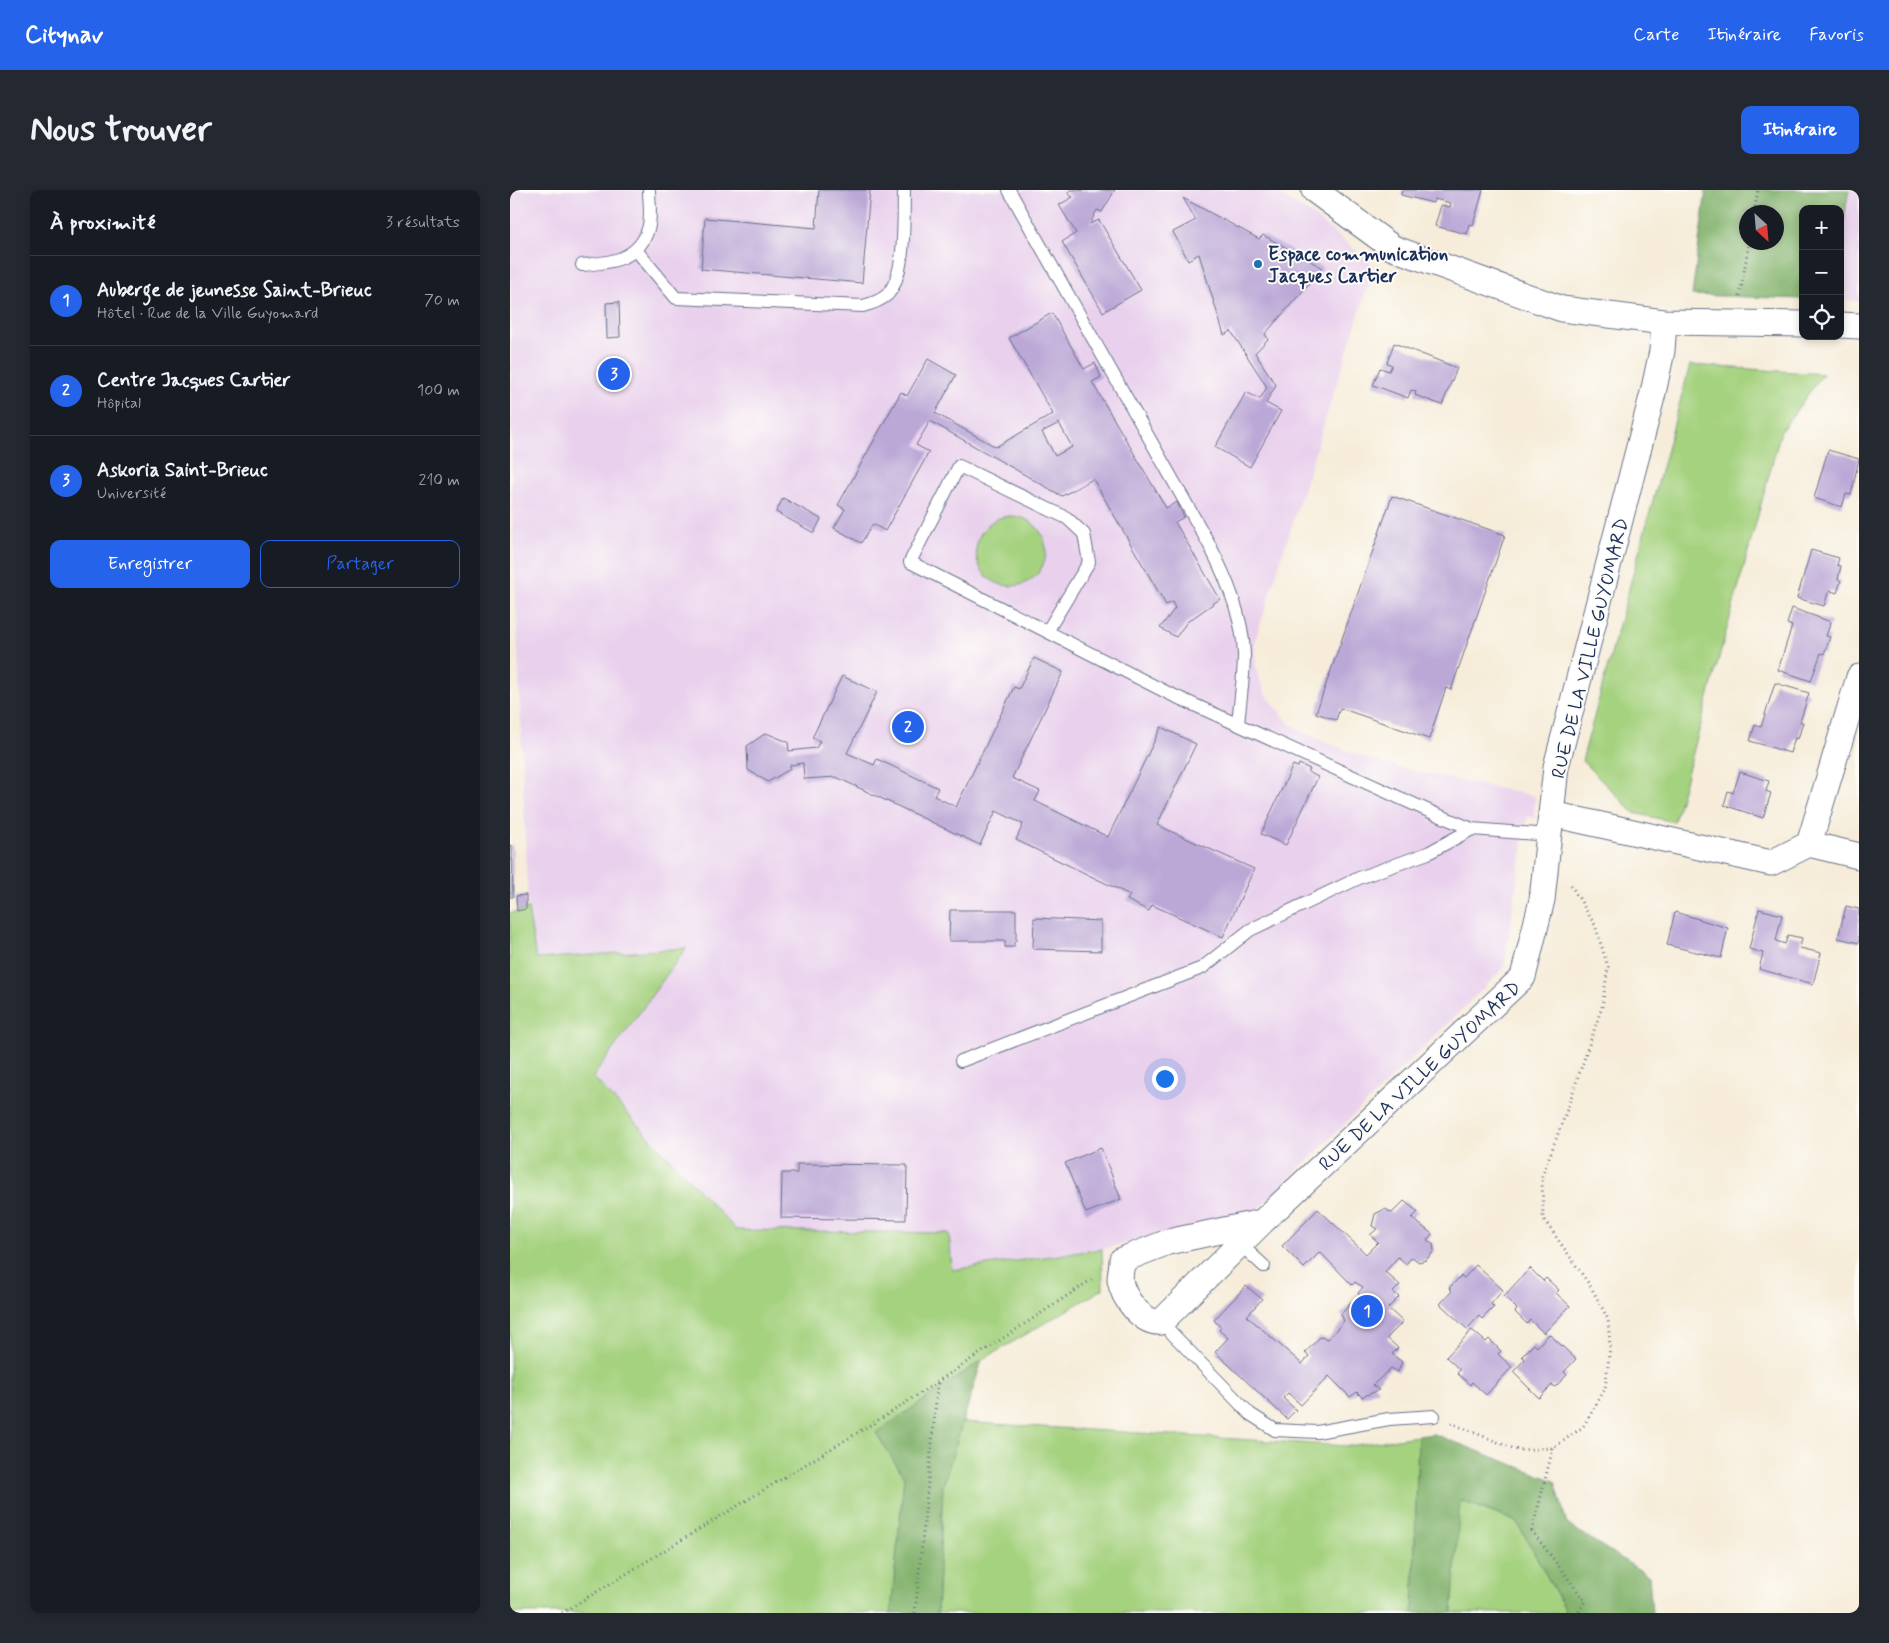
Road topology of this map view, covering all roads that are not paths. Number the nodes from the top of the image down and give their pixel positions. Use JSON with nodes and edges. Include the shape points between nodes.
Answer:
{"nodes":[{"id":1,"x":649,"y":190,"type":"edge"},
{"id":2,"x":904,"y":190,"type":"edge"},
{"id":3,"x":1009,"y":190,"type":"edge"},
{"id":4,"x":1314,"y":190,"type":"edge"},
{"id":5,"x":636,"y":250,"type":"junction"},
{"id":6,"x":582,"y":265,"type":"dead end"},
{"id":7,"x":1664,"y":322,"type":"junction"},
{"id":8,"x":1799,"y":324,"type":"edge"},
{"id":9,"x":1844,"y":325,"type":"edge"},
{"id":10,"x":1859,"y":326,"type":"edge"},
{"id":11,"x":1048,"y":630,"type":"junction"},
{"id":12,"x":1859,"y":677,"type":"edge"},
{"id":13,"x":1238,"y":724,"type":"junction"},
{"id":14,"x":1472,"y":829,"type":"junction"},
{"id":15,"x":1550,"y":832,"type":"junction"},
{"id":16,"x":1809,"y":844,"type":"junction"},
{"id":17,"x":1859,"y":856,"type":"edge"},
{"id":18,"x":962,"y":1061,"type":"dead end"},
{"id":19,"x":1262,"y":1222,"type":"junction"},
{"id":20,"x":1240,"y":1244,"type":"junction"},
{"id":21,"x":1264,"y":1266,"type":"dead end"},
{"id":22,"x":1161,"y":1322,"type":"junction"},
{"id":23,"x":1434,"y":1416,"type":"road end"}],
"edges":[{"from":1,"to":5,"type":"lane","via":[[649,228]]},
{"from":2,"to":5,"type":"lane","via":[[896,283],[886,296],[863,306],[676,298]]},
{"from":3,"to":13,"type":"lane","via":[[1225,577],[1237,615],[1244,654]]},
{"from":4,"to":7,"type":"street","via":[[1393,248],[1562,309]]},
{"from":5,"to":6,"type":"lane","via":[[610,263]]},
{"from":7,"to":8,"type":"street"},
{"from":7,"to":15,"type":"street","name":"RUE DE LA VILLE GUYOMARD","via":[[1653,393],[1556,768]]},
{"from":9,"to":10,"type":"street"},
{"from":11,"to":11,"type":"lane","via":[[910,562],[959,466],[1067,518],[1084,534],[1089,562]]},
{"from":11,"to":13,"type":"lane","via":[[1168,693]]},
{"from":12,"to":16,"type":"street"},
{"from":13,"to":14,"type":"lane"},
{"from":14,"to":15,"type":"lane"},
{"from":14,"to":18,"type":"lane","via":[[1428,853],[1359,878],[1250,930],[1202,968]]},
{"from":15,"to":16,"type":"street","via":[[1771,863]]},
{"from":15,"to":19,"type":"street","name":"RUE DE LA VILLE GUYOMARD","via":[[1542,900],[1523,977]]},
{"from":16,"to":17,"type":"street"},
{"from":19,"to":20,"type":"street","name":"RUE DE LA VILLE GUYOMARD"},
{"from":19,"to":22,"type":"street","via":[[1168,1242],[1122,1260],[1120,1281],[1132,1304],[1142,1318],[1151,1323]]},
{"from":20,"to":21,"type":"lane"},
{"from":20,"to":22,"type":"street","name":"RUE DE LA VILLE GUYOMARD"},
{"from":22,"to":23,"type":"lane","via":[[1250,1414],[1275,1430],[1317,1432]]}]}
